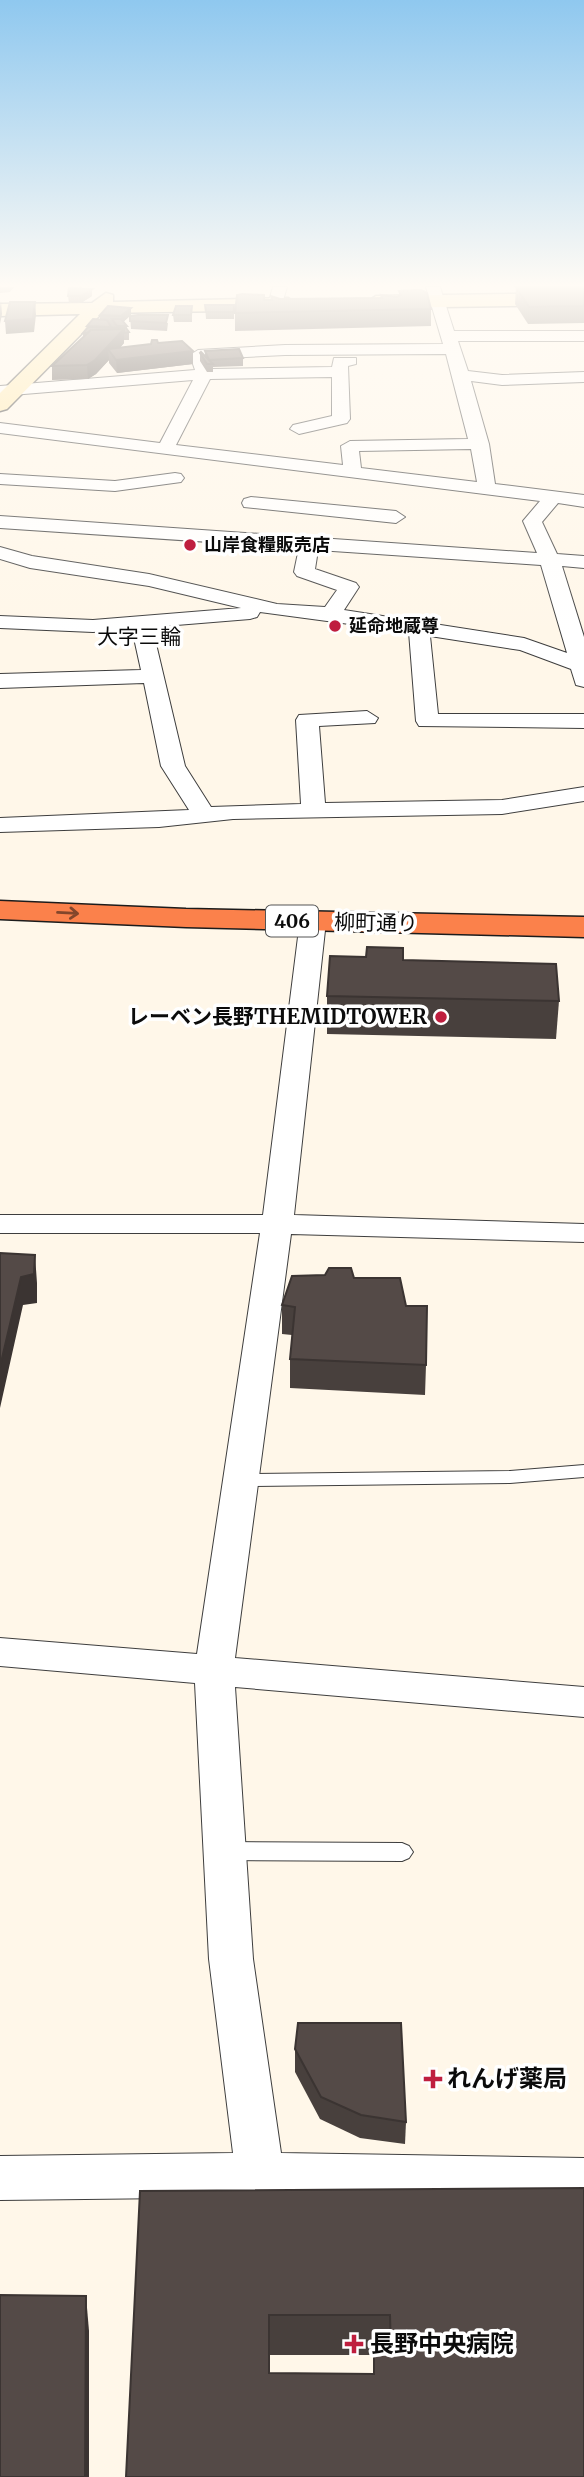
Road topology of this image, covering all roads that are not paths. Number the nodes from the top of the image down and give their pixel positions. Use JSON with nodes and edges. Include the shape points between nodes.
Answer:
{"nodes":[{"id":1,"x":189,"y":403,"type":"edge"},
{"id":2,"x":341,"y":403,"type":"edge"},
{"id":3,"x":467,"y":403,"type":"edge"},
{"id":4,"x":0,"y":428,"type":"edge"},
{"id":5,"x":299,"y":429,"type":"dead end"},
{"id":6,"x":480,"y":444,"type":"junction"},
{"id":7,"x":165,"y":449,"type":"junction"},
{"id":8,"x":352,"y":472,"type":"junction"},
{"id":9,"x":175,"y":478,"type":"dead end"},
{"id":10,"x":0,"y":479,"type":"edge"},
{"id":11,"x":414,"y":479,"type":"junction"},
{"id":12,"x":487,"y":488,"type":"junction"},
{"id":13,"x":554,"y":497,"type":"junction"},
{"id":14,"x":584,"y":501,"type":"edge"},
{"id":15,"x":251,"y":503,"type":"dead end"},
{"id":16,"x":396,"y":517,"type":"junction"},
{"id":17,"x":0,"y":522,"type":"edge"},
{"id":18,"x":310,"y":543,"type":"junction"},
{"id":19,"x":391,"y":548,"type":"junction"},
{"id":20,"x":0,"y":553,"type":"edge"},
{"id":21,"x":551,"y":560,"type":"junction"},
{"id":22,"x":584,"y":562,"type":"edge"},
{"id":23,"x":574,"y":596,"type":"edge"},
{"id":24,"x":278,"y":610,"type":"junction"},
{"id":25,"x":331,"y":614,"type":"junction"},
{"id":26,"x":0,"y":622,"type":"edge"},
{"id":27,"x":141,"y":623,"type":"junction"},
{"id":28,"x":419,"y":626,"type":"junction"},
{"id":29,"x":583,"y":672,"type":"edge"},
{"id":30,"x":153,"y":676,"type":"junction"},
{"id":31,"x":0,"y":681,"type":"edge"},
{"id":32,"x":367,"y":718,"type":"dead end"},
{"id":33,"x":584,"y":721,"type":"edge"},
{"id":34,"x":584,"y":794,"type":"edge"},
{"id":35,"x":314,"y":811,"type":"junction"},
{"id":36,"x":202,"y":813,"type":"junction"},
{"id":37,"x":0,"y":825,"type":"edge"},
{"id":38,"x":0,"y":910,"type":"edge"},
{"id":39,"x":584,"y":927,"type":"edge"},
{"id":40,"x":311,"y":931,"type":"junction"},
{"id":41,"x":0,"y":932,"type":"edge"},
{"id":42,"x":584,"y":947,"type":"edge"},
{"id":43,"x":0,"y":1224,"type":"edge"},
{"id":44,"x":277,"y":1224,"type":"junction"},
{"id":45,"x":584,"y":1233,"type":"edge"},
{"id":46,"x":584,"y":1471,"type":"edge"},
{"id":47,"x":243,"y":1480,"type":"junction"},
{"id":48,"x":0,"y":1652,"type":"edge"},
{"id":49,"x":214,"y":1670,"type":"junction"},
{"id":50,"x":584,"y":1702,"type":"edge"},
{"id":51,"x":223,"y":1851,"type":"junction"},
{"id":52,"x":402,"y":1852,"type":"dead end"},
{"id":53,"x":260,"y":2175,"type":"junction"},
{"id":54,"x":0,"y":2178,"type":"edge"},
{"id":55,"x":584,"y":2180,"type":"edge"}],
"edges":[{"from":1,"to":7,"type":"street"},
{"from":2,"to":5,"type":"street","via":[[341,419]]},
{"from":3,"to":6,"type":"street"},
{"from":4,"to":7,"type":"street"},
{"from":6,"to":8,"type":"street","via":[[349,446]]},
{"from":6,"to":12,"type":"street"},
{"from":7,"to":8,"type":"street"},
{"from":8,"to":11,"type":"street"},
{"from":9,"to":10,"type":"street","via":[[115,486]]},
{"from":11,"to":12,"type":"street"},
{"from":11,"to":16,"type":"street"},
{"from":12,"to":13,"type":"street"},
{"from":13,"to":14,"type":"street"},
{"from":13,"to":21,"type":"street","via":[[532,521]]},
{"from":15,"to":16,"type":"street"},
{"from":16,"to":19,"type":"street"},
{"from":17,"to":18,"type":"street"},
{"from":18,"to":19,"type":"street"},
{"from":18,"to":25,"type":"street","via":[[303,572],[349,587]]},
{"from":19,"to":21,"type":"street"},
{"from":20,"to":24,"type":"street"},
{"from":21,"to":22,"type":"street"},
{"from":21,"to":23,"type":"street"},
{"from":23,"to":29,"type":"street"},
{"from":24,"to":25,"type":"street"},
{"from":24,"to":27,"type":"street"},
{"from":25,"to":28,"type":"street"},
{"from":26,"to":27,"type":"street"},
{"from":27,"to":30,"type":"street"},
{"from":28,"to":29,"type":"street","via":[[524,644]]},
{"from":28,"to":33,"type":"street","via":[[427,721]]},
{"from":30,"to":31,"type":"street"},
{"from":30,"to":36,"type":"street","via":[[173,766]]},
{"from":32,"to":35,"type":"street","via":[[307,720]]},
{"from":34,"to":35,"type":"street","via":[[502,807]]},
{"from":35,"to":36,"type":"street"},
{"from":36,"to":37,"type":"street","via":[[159,820]]},
{"from":38,"to":40,"type":"highway","name":"柳町通り","number":"406","one_way":true},
{"from":39,"to":40,"type":"highway","name":"柳町通り","number":"406"},
{"from":40,"to":41,"type":"highway","name":"柳町通り","number":"406"},
{"from":40,"to":42,"type":"highway","name":"柳町通り","number":"406"},
{"from":40,"to":44,"type":"street"},
{"from":43,"to":44,"type":"street"},
{"from":44,"to":45,"type":"street"},
{"from":44,"to":47,"type":"street"},
{"from":46,"to":47,"type":"lane","via":[[416,1479]]},
{"from":47,"to":49,"type":"street"},
{"from":48,"to":49,"type":"street"},
{"from":49,"to":50,"type":"street"},
{"from":49,"to":51,"type":"street"},
{"from":51,"to":52,"type":"lane"},
{"from":51,"to":53,"type":"street","via":[[231,1959]]},
{"from":53,"to":54,"type":"street"},
{"from":53,"to":55,"type":"street"}]}
